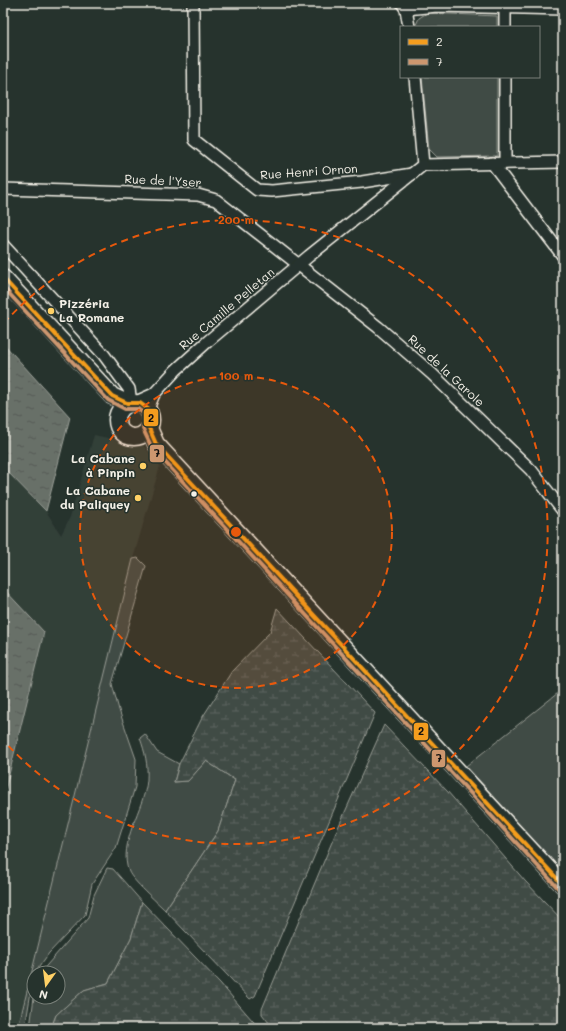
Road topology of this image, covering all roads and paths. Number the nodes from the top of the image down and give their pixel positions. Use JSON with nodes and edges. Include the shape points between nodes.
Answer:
{"nodes":[{"id":1,"x":193,"y":3,"type":"edge"},
{"id":2,"x":404,"y":6,"type":"edge"},
{"id":3,"x":524,"y":6,"type":"edge"},
{"id":4,"x":505,"y":8,"type":"junction"},
{"id":5,"x":563,"y":9,"type":"edge"},
{"id":6,"x":409,"y":26,"type":"edge"},
{"id":7,"x":505,"y":26,"type":"edge"},
{"id":8,"x":415,"y":78,"type":"edge"},
{"id":9,"x":505,"y":78,"type":"edge"},
{"id":10,"x":563,"y":162,"type":"edge"},
{"id":11,"x":492,"y":163,"type":"junction"},
{"id":12,"x":505,"y":163,"type":"junction"},
{"id":13,"x":423,"y":165,"type":"junction"},
{"id":14,"x":412,"y":174,"type":"junction"},
{"id":15,"x":3,"y":189,"type":"edge"},
{"id":16,"x":3,"y":245,"type":"edge"},
{"id":17,"x":563,"y":256,"type":"edge"},
{"id":18,"x":298,"y":266,"type":"junction"},
{"id":19,"x":3,"y":278,"type":"edge"},
{"id":20,"x":132,"y":406,"type":"junction"},
{"id":21,"x":143,"y":432,"type":"junction"},
{"id":22,"x":563,"y":511,"type":"edge"},
{"id":23,"x":563,"y":885,"type":"edge"}],
"edges":[{"from":1,"to":14,"type":"street","name":"Rue Henri Ornon","via":[[194,140],[257,190],[362,182]]},
{"from":2,"to":4,"type":"street"},
{"from":2,"to":6,"type":"street"},
{"from":3,"to":4,"type":"street"},
{"from":3,"to":5,"type":"street"},
{"from":4,"to":7,"type":"street"},
{"from":8,"to":13,"type":"street"},
{"from":9,"to":12,"type":"street"},
{"from":10,"to":12,"type":"street"},
{"from":11,"to":12,"type":"street"},
{"from":11,"to":13,"type":"street"},
{"from":11,"to":17,"type":"street"},
{"from":13,"to":14,"type":"street","name":"Rue Camille Pelletan"},
{"from":14,"to":18,"type":"street","name":"Rue Camille Pelletan"},
{"from":15,"to":18,"type":"street","name":"Rue de l'Yser","via":[[208,197],[216,200]]},
{"from":16,"to":20,"type":"street","via":[[104,355],[129,389]]},
{"from":18,"to":20,"type":"street","name":"Rue Camille Pelletan","via":[[207,342],[154,394]]},
{"from":18,"to":22,"type":"street","name":"Rue de la Garole","via":[[378,327],[432,374],[531,470]]},
{"from":19,"to":20,"type":"main road","via":[[112,396]]},
{"from":20,"to":21,"type":"main road","via":[[151,418]]},
{"from":20,"to":21,"type":"main road","via":[[116,424],[126,436]]},
{"from":21,"to":23,"type":"main road"}]}
